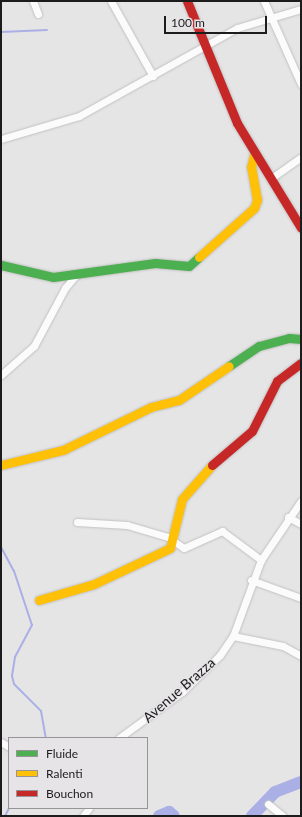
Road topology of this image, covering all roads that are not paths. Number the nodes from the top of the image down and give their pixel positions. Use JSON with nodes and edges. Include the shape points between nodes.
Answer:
{"nodes":[{"id":1,"x":33,"y":1,"type":"edge"},
{"id":2,"x":111,"y":1,"type":"edge"},
{"id":3,"x":187,"y":1,"type":"edge"},
{"id":4,"x":264,"y":1,"type":"edge"},
{"id":5,"x":301,"y":9,"type":"edge"},
{"id":6,"x":38,"y":14,"type":"dead end"},
{"id":7,"x":270,"y":18,"type":"junction"},
{"id":8,"x":203,"y":45,"type":"junction"},
{"id":9,"x":154,"y":76,"type":"junction"},
{"id":10,"x":301,"y":84,"type":"edge"},
{"id":11,"x":1,"y":139,"type":"edge"},
{"id":12,"x":254,"y":155,"type":"junction"},
{"id":13,"x":301,"y":157,"type":"edge"},
{"id":14,"x":270,"y":179,"type":"junction"},
{"id":15,"x":301,"y":228,"type":"edge"},
{"id":16,"x":1,"y":265,"type":"edge"},
{"id":17,"x":75,"y":276,"type":"junction"},
{"id":18,"x":301,"y":339,"type":"edge"},
{"id":19,"x":301,"y":363,"type":"edge"},
{"id":20,"x":1,"y":375,"type":"edge"},
{"id":21,"x":1,"y":465,"type":"edge"},
{"id":22,"x":301,"y":501,"type":"edge"},
{"id":23,"x":288,"y":517,"type":"junction"},
{"id":24,"x":77,"y":522,"type":"dead end"},
{"id":25,"x":301,"y":524,"type":"edge"},
{"id":26,"x":174,"y":542,"type":"junction"},
{"id":27,"x":261,"y":560,"type":"junction"},
{"id":28,"x":251,"y":580,"type":"junction"},
{"id":29,"x":301,"y":598,"type":"edge"},
{"id":30,"x":39,"y":600,"type":"dead end"},
{"id":31,"x":233,"y":636,"type":"junction"},
{"id":32,"x":301,"y":656,"type":"edge"},
{"id":33,"x":121,"y":737,"type":"edge"},
{"id":34,"x":268,"y":804,"type":"dead end"},
{"id":35,"x":283,"y":816,"type":"edge"}],
"edges":[{"from":1,"to":6,"type":"street"},
{"from":2,"to":9,"type":"street"},
{"from":3,"to":8,"type":"street"},
{"from":4,"to":7,"type":"street"},
{"from":5,"to":7,"type":"street"},
{"from":7,"to":8,"type":"street","via":[[237,28]]},
{"from":7,"to":10,"type":"street"},
{"from":8,"to":9,"type":"street"},
{"from":8,"to":12,"type":"street"},
{"from":9,"to":11,"type":"street","via":[[79,116]]},
{"from":12,"to":14,"type":"street"},
{"from":12,"to":17,"type":"street","via":[[251,167],[257,200],[254,208],[189,266],[155,263]]},
{"from":13,"to":14,"type":"street"},
{"from":14,"to":15,"type":"street"},
{"from":16,"to":17,"type":"street","via":[[35,275]]},
{"from":17,"to":20,"type":"street","via":[[65,288],[34,346]]},
{"from":18,"to":21,"type":"street","via":[[289,338],[259,346],[179,400],[151,407],[63,450]]},
{"from":19,"to":26,"type":"street","via":[[277,381],[252,431],[221,455],[182,499]]},
{"from":22,"to":23,"type":"street","name":"Avenue Brazza"},
{"from":23,"to":25,"type":"street"},
{"from":23,"to":27,"type":"street","name":"Avenue Brazza"},
{"from":24,"to":26,"type":"street","via":[[127,525]]},
{"from":26,"to":27,"type":"street","via":[[184,548],[222,531]]},
{"from":26,"to":30,"type":"street","via":[[170,548],[94,584]]},
{"from":27,"to":28,"type":"street","name":"Avenue Brazza"},
{"from":28,"to":29,"type":"street"},
{"from":28,"to":31,"type":"street","name":"Avenue Brazza"},
{"from":31,"to":32,"type":"street","via":[[283,646]]},
{"from":31,"to":33,"type":"street","name":"Avenue Brazza","via":[[203,673],[146,721]]},
{"from":34,"to":35,"type":"street"}]}
